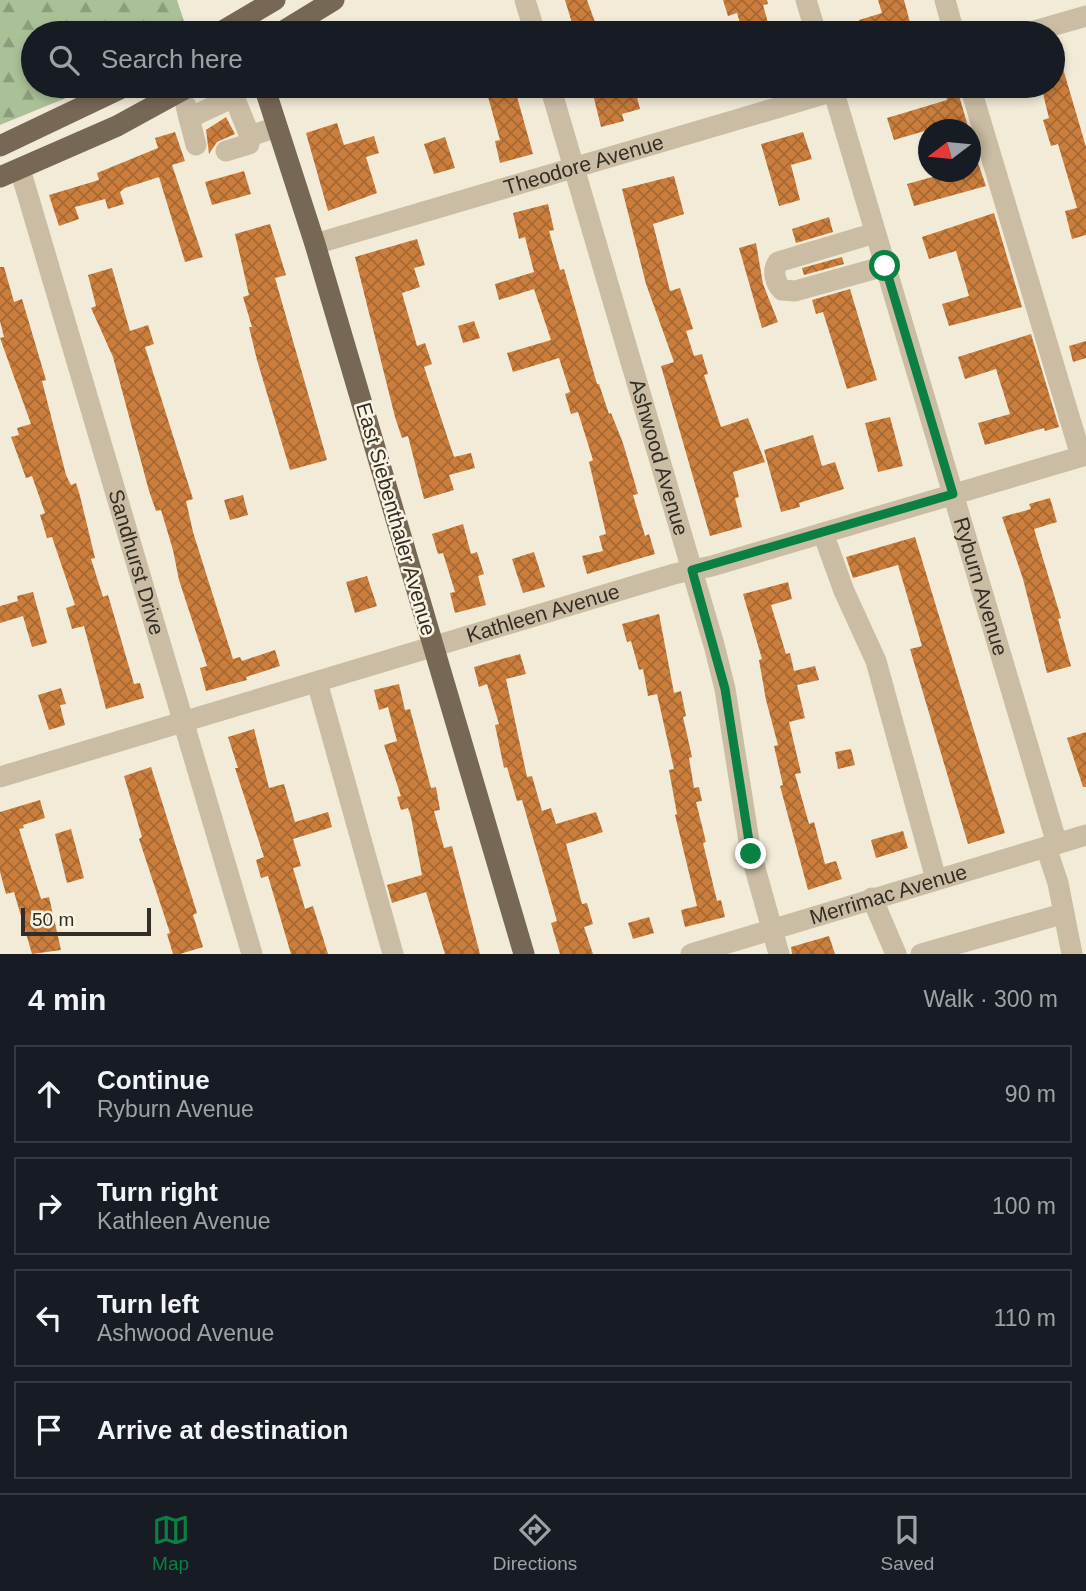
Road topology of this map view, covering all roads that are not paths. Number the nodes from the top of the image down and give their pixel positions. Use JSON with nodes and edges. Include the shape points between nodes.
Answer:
{"nodes":[{"id":1,"x":275,"y":0,"type":"edge"},
{"id":2,"x":334,"y":0,"type":"edge"},
{"id":3,"x":525,"y":0,"type":"edge"},
{"id":4,"x":806,"y":0,"type":"edge"},
{"id":5,"x":945,"y":0,"type":"edge"},
{"id":6,"x":1086,"y":16,"type":"edge"},
{"id":7,"x":243,"y":18,"type":"edge"},
{"id":8,"x":300,"y":21,"type":"edge"},
{"id":9,"x":531,"y":21,"type":"edge"},
{"id":10,"x":812,"y":21,"type":"edge"},
{"id":11,"x":951,"y":21,"type":"edge"},
{"id":12,"x":1065,"y":22,"type":"edge"},
{"id":13,"x":102,"y":98,"type":"edge"},
{"id":14,"x":168,"y":98,"type":"edge"},
{"id":15,"x":187,"y":98,"type":"edge"},
{"id":16,"x":232,"y":98,"type":"edge"},
{"id":17,"x":234,"y":98,"type":"edge"},
{"id":18,"x":268,"y":98,"type":"edge"},
{"id":19,"x":554,"y":98,"type":"edge"},
{"id":20,"x":806,"y":98,"type":"edge"},
{"id":21,"x":841,"y":98,"type":"edge"},
{"id":22,"x":974,"y":98,"type":"edge"},
{"id":23,"x":189,"y":118,"type":"junction"},
{"id":24,"x":277,"y":127,"type":"junction"},
{"id":25,"x":250,"y":136,"type":"junction"},
{"id":26,"x":196,"y":145,"type":"dead end"},
{"id":27,"x":0,"y":146,"type":"edge"},
{"id":28,"x":226,"y":151,"type":"dead end"},
{"id":29,"x":574,"y":168,"type":"junction"},
{"id":30,"x":10,"y":173,"type":"edge"},
{"id":31,"x":875,"y":233,"type":"junction"},
{"id":32,"x":315,"y":244,"type":"junction"},
{"id":33,"x":885,"y":266,"type":"junction"},
{"id":34,"x":1083,"y":455,"type":"edge"},
{"id":35,"x":953,"y":494,"type":"junction"},
{"id":36,"x":823,"y":533,"type":"junction"},
{"id":37,"x":692,"y":570,"type":"junction"},
{"id":38,"x":434,"y":647,"type":"junction"},
{"id":39,"x":317,"y":682,"type":"junction"},
{"id":40,"x":183,"y":721,"type":"junction"},
{"id":41,"x":0,"y":776,"type":"edge"},
{"id":42,"x":1086,"y":835,"type":"edge"},
{"id":43,"x":1052,"y":846,"type":"junction"},
{"id":44,"x":936,"y":879,"type":"junction"},
{"id":45,"x":872,"y":898,"type":"junction"},
{"id":46,"x":1062,"y":914,"type":"junction"},
{"id":47,"x":772,"y":929,"type":"junction"},
{"id":48,"x":252,"y":954,"type":"edge"},
{"id":49,"x":393,"y":954,"type":"edge"},
{"id":50,"x":524,"y":954,"type":"edge"},
{"id":51,"x":691,"y":954,"type":"edge"},
{"id":52,"x":779,"y":954,"type":"edge"},
{"id":53,"x":896,"y":954,"type":"edge"},
{"id":54,"x":921,"y":954,"type":"edge"},
{"id":55,"x":1072,"y":954,"type":"edge"}],
"edges":[{"from":1,"to":7,"type":"main road"},
{"from":2,"to":8,"type":"main road"},
{"from":3,"to":9,"type":"street"},
{"from":4,"to":10,"type":"street"},
{"from":5,"to":11,"type":"street"},
{"from":6,"to":12,"type":"street"},
{"from":13,"to":27,"type":"main road"},
{"from":14,"to":30,"type":"main road"},
{"from":15,"to":23,"type":"street"},
{"from":16,"to":23,"type":"street"},
{"from":17,"to":25,"type":"street"},
{"from":18,"to":24,"type":"main road","name":"East Siebenthaler Avenue"},
{"from":19,"to":29,"type":"street","name":"Ashwood Avenue"},
{"from":20,"to":29,"type":"street","name":"Theodore Avenue"},
{"from":21,"to":31,"type":"street","name":"Ryburn Avenue"},
{"from":22,"to":34,"type":"street"},
{"from":23,"to":26,"type":"street"},
{"from":24,"to":25,"type":"street"},
{"from":24,"to":32,"type":"main road","name":"East Siebenthaler Avenue"},
{"from":25,"to":28,"type":"street","via":[[249,144]]},
{"from":29,"to":32,"type":"street","name":"Theodore Avenue"},
{"from":29,"to":37,"type":"street","name":"Ashwood Avenue"},
{"from":30,"to":40,"type":"street","name":"Sandhurst Drive"},
{"from":31,"to":33,"type":"street","name":"Ryburn Avenue"},
{"from":31,"to":33,"type":"street","via":[[778,262],[776,278],[782,290],[795,291]]},
{"from":32,"to":38,"type":"main road","name":"East Siebenthaler Avenue"},
{"from":33,"to":35,"type":"street","name":"Ryburn Avenue"},
{"from":34,"to":35,"type":"street","name":"Kathleen Avenue"},
{"from":35,"to":36,"type":"street","name":"Kathleen Avenue"},
{"from":35,"to":43,"type":"street","name":"Ryburn Avenue"},
{"from":36,"to":37,"type":"street","name":"Kathleen Avenue"},
{"from":36,"to":44,"type":"street","via":[[876,662]]},
{"from":37,"to":38,"type":"street","name":"Kathleen Avenue"},
{"from":37,"to":47,"type":"street","name":"Ashwood Avenue","via":[[725,689],[751,854]]},
{"from":38,"to":39,"type":"street","name":"Kathleen Avenue"},
{"from":38,"to":50,"type":"main road","name":"East Siebenthaler Avenue"},
{"from":39,"to":40,"type":"street","name":"Kathleen Avenue"},
{"from":39,"to":49,"type":"street"},
{"from":40,"to":41,"type":"street","name":"Kathleen Avenue"},
{"from":40,"to":48,"type":"street","name":"Sandhurst Drive"},
{"from":42,"to":43,"type":"street","name":"Merrimac Avenue"},
{"from":43,"to":44,"type":"street","name":"Merrimac Avenue"},
{"from":43,"to":46,"type":"street","name":"Ryburn Avenue"},
{"from":44,"to":45,"type":"street","name":"Merrimac Avenue"},
{"from":45,"to":47,"type":"street","name":"Merrimac Avenue"},
{"from":45,"to":53,"type":"street"},
{"from":46,"to":54,"type":"street"},
{"from":46,"to":55,"type":"street","name":"Ryburn Avenue"},
{"from":47,"to":51,"type":"street","name":"Merrimac Avenue"},
{"from":47,"to":52,"type":"street","name":"Ashwood Avenue"}]}
